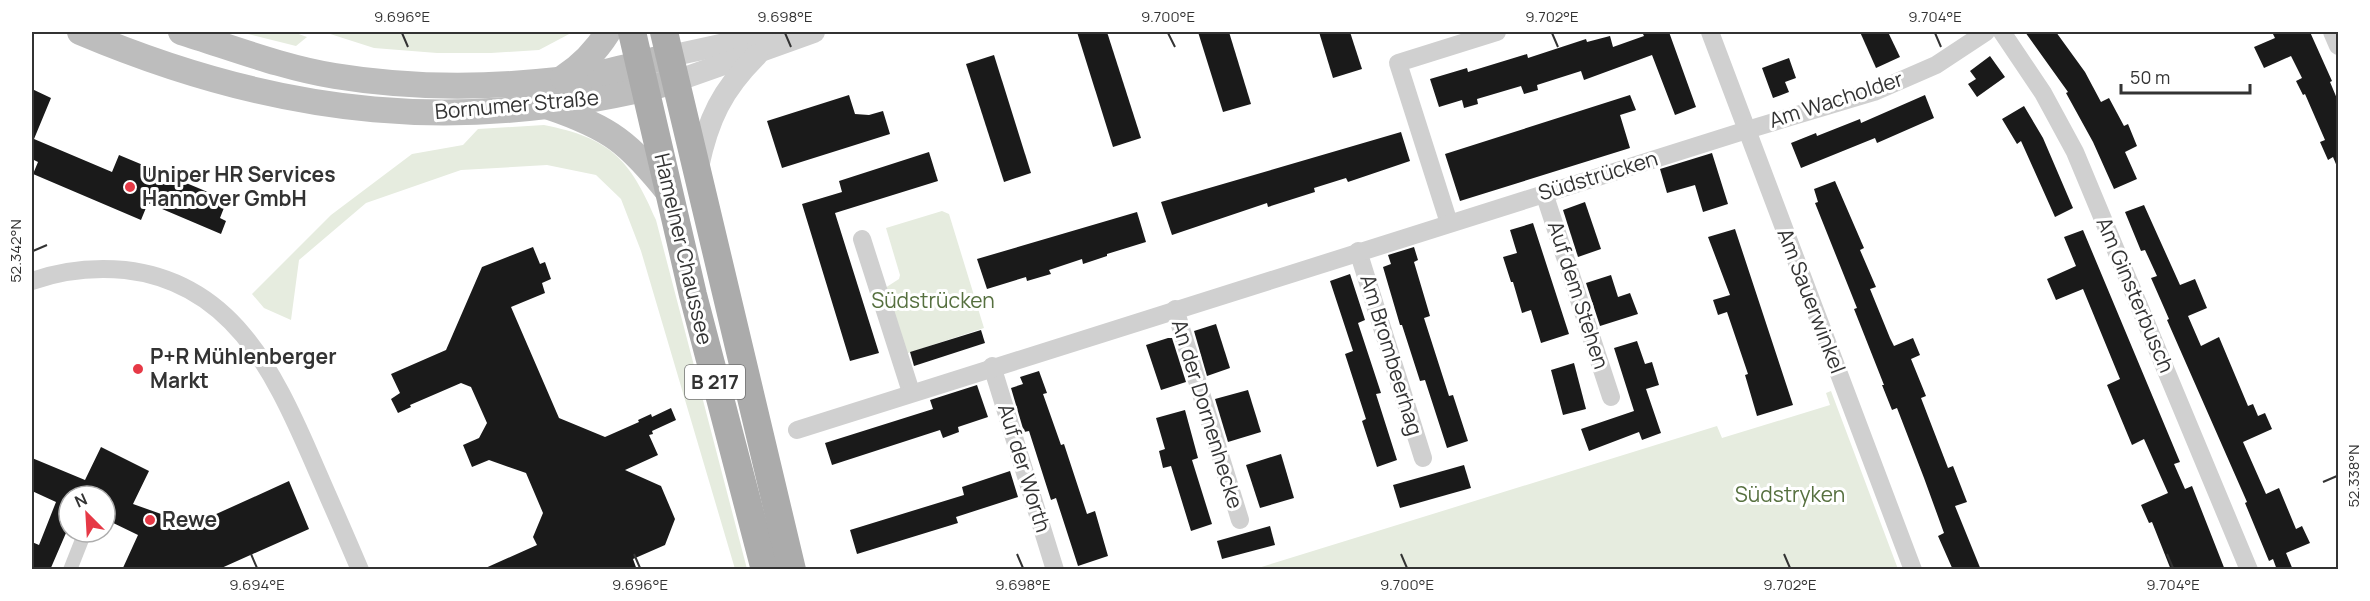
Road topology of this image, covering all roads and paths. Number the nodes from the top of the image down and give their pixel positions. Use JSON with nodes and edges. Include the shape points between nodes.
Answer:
{"nodes":[{"id":1,"x":80,"y":32,"type":"edge"},
{"id":2,"x":181,"y":32,"type":"edge"},
{"id":3,"x":608,"y":32,"type":"edge"},
{"id":4,"x":632,"y":32,"type":"edge"},
{"id":5,"x":780,"y":32,"type":"edge"},
{"id":6,"x":814,"y":32,"type":"edge"},
{"id":7,"x":1497,"y":32,"type":"edge"},
{"id":8,"x":1710,"y":32,"type":"edge"},
{"id":9,"x":1986,"y":32,"type":"edge"},
{"id":10,"x":2002,"y":32,"type":"edge"},
{"id":11,"x":2332,"y":32,"type":"edge"},
{"id":12,"x":2338,"y":46,"type":"edge"},
{"id":13,"x":760,"y":52,"type":"junction"},
{"id":14,"x":670,"y":56,"type":"edge"},
{"id":15,"x":642,"y":76,"type":"junction"},
{"id":16,"x":559,"y":80,"type":"junction"},
{"id":17,"x":546,"y":106,"type":"junction"},
{"id":18,"x":1747,"y":129,"type":"junction"},
{"id":19,"x":697,"y":170,"type":"junction"},
{"id":20,"x":669,"y":193,"type":"junction"},
{"id":21,"x":1544,"y":193,"type":"junction"},
{"id":22,"x":1449,"y":223,"type":"junction"},
{"id":23,"x":862,"y":238,"type":"dead end"},
{"id":24,"x":1358,"y":251,"type":"junction"},
{"id":25,"x":32,"y":281,"type":"edge"},
{"id":26,"x":1175,"y":309,"type":"junction"},
{"id":27,"x":992,"y":366,"type":"junction"},
{"id":28,"x":911,"y":392,"type":"junction"},
{"id":29,"x":1611,"y":397,"type":"dead end"},
{"id":30,"x":797,"y":429,"type":"dead end"},
{"id":31,"x":1423,"y":458,"type":"dead end"},
{"id":32,"x":1240,"y":520,"type":"dead end"},
{"id":33,"x":80,"y":544,"type":"edge"},
{"id":34,"x":70,"y":570,"type":"edge"},
{"id":35,"x":360,"y":570,"type":"edge"},
{"id":36,"x":765,"y":570,"type":"edge"},
{"id":37,"x":792,"y":570,"type":"edge"},
{"id":38,"x":1055,"y":570,"type":"edge"},
{"id":39,"x":1913,"y":570,"type":"edge"},
{"id":40,"x":2249,"y":570,"type":"edge"}],
"edges":[{"from":1,"to":17,"type":"main road","name":"Bornumer Straße","via":[[137,56],[221,81],[329,105],[450,113]]},
{"from":2,"to":16,"type":"main road","name":"Bornumer Straße","via":[[333,76],[398,84]]},
{"from":3,"to":16,"type":"main road","via":[[595,52]]},
{"from":4,"to":15,"type":"main road","name":"Hamelner Chaussee","number":"B 217"},
{"from":5,"to":14,"type":"street"},
{"from":6,"to":13,"type":"street"},
{"from":7,"to":22,"type":"street","via":[[1398,63]]},
{"from":8,"to":18,"type":"street","name":"Am Sauerwinkel"},
{"from":9,"to":18,"type":"street","name":"Am Wacholder","via":[[1936,65],[1874,92]]},
{"from":10,"to":40,"type":"street","name":"Am Ginsterbusch","via":[[2043,93],[2075,152]]},
{"from":11,"to":12,"type":"street"},
{"from":13,"to":14,"type":"street"},
{"from":13,"to":19,"type":"street","via":[[718,103]]},
{"from":14,"to":15,"type":"main road","name":"Bornumer Straße"},
{"from":14,"to":19,"type":"main road","name":"Hamelner Chaussee","number":"B 217"},
{"from":15,"to":16,"type":"main road","name":"Bornumer Straße"},
{"from":15,"to":17,"type":"main road","name":"Bornumer Straße"},
{"from":15,"to":20,"type":"main road","name":"Hamelner Chaussee","number":"B 217"},
{"from":17,"to":20,"type":"main road","via":[[606,130],[626,144]]},
{"from":18,"to":21,"type":"street","name":"Südstrücken"},
{"from":18,"to":39,"type":"street","name":"Am Sauerwinkel"},
{"from":19,"to":37,"type":"main road","name":"Hamelner Chaussee","number":"B 217"},
{"from":20,"to":36,"type":"main road","name":"Hamelner Chaussee","number":"B 217"},
{"from":21,"to":22,"type":"street","name":"Südstrücken"},
{"from":21,"to":29,"type":"street","name":"Auf dem Stehen"},
{"from":22,"to":24,"type":"street","name":"Südstrücken"},
{"from":23,"to":28,"type":"street"},
{"from":24,"to":26,"type":"street","name":"Südstrücken"},
{"from":24,"to":31,"type":"street","name":"Am Brombeerhag"},
{"from":25,"to":35,"type":"street","via":[[75,269],[137,272],[171,281],[220,311],[259,354],[278,386]]},
{"from":26,"to":27,"type":"street","name":"Südstrücken"},
{"from":26,"to":32,"type":"street","name":"An der Dornenhecke"},
{"from":27,"to":28,"type":"street","name":"Südstrücken"},
{"from":27,"to":38,"type":"street","name":"Auf der Worth"},
{"from":28,"to":30,"type":"street","name":"Südstrücken"},
{"from":33,"to":34,"type":"street"}]}
